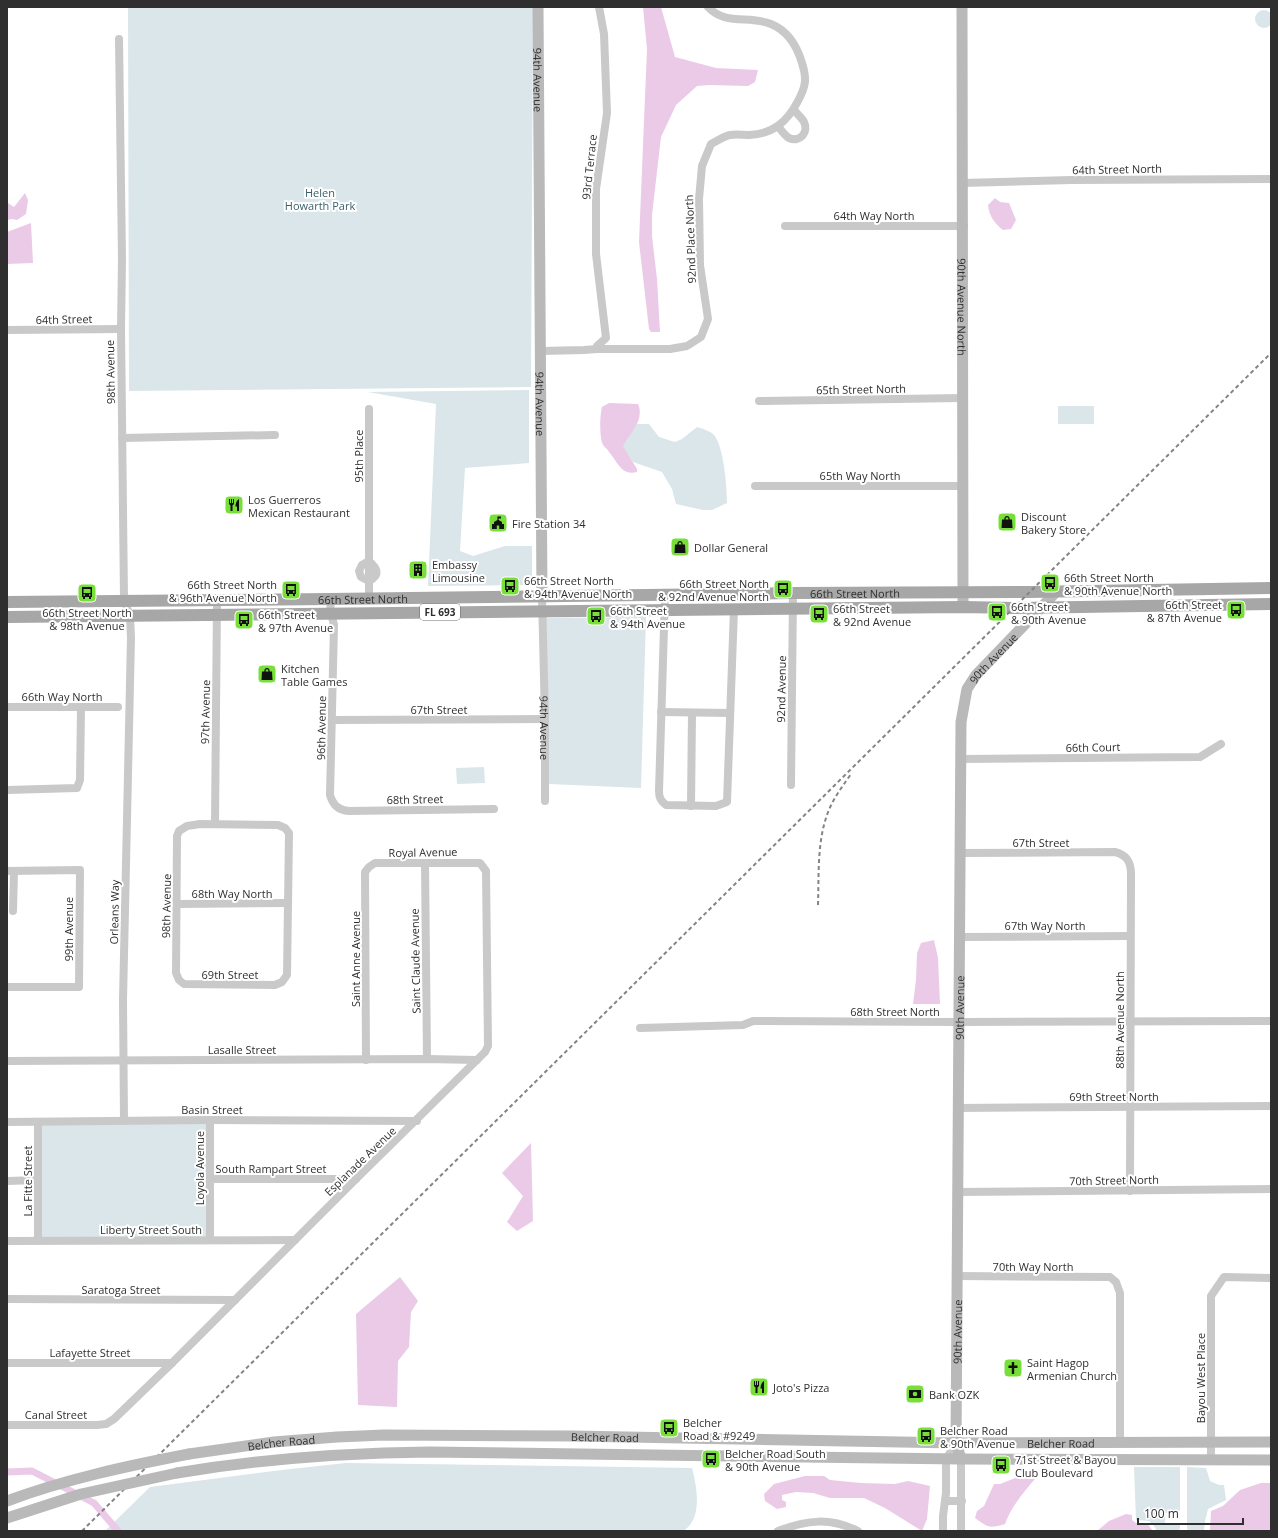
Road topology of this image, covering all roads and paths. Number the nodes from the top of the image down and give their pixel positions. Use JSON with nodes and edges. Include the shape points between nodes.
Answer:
{"nodes":[{"id":1,"x":538,"y":7,"type":"edge"},
{"id":2,"x":599,"y":7,"type":"edge"},
{"id":3,"x":708,"y":7,"type":"edge"},
{"id":4,"x":962,"y":7,"type":"edge"},
{"id":5,"x":119,"y":40,"type":"dead end"},
{"id":6,"x":794,"y":110,"type":"junction"},
{"id":7,"x":778,"y":126,"type":"junction"},
{"id":8,"x":1271,"y":179,"type":"edge"},
{"id":9,"x":962,"y":183,"type":"junction"},
{"id":10,"x":785,"y":226,"type":"dead end"},
{"id":11,"x":964,"y":226,"type":"junction"},
{"id":12,"x":120,"y":329,"type":"junction"},
{"id":13,"x":7,"y":330,"type":"edge"},
{"id":14,"x":597,"y":349,"type":"junction"},
{"id":15,"x":541,"y":351,"type":"junction"},
{"id":16,"x":963,"y":398,"type":"junction"},
{"id":17,"x":759,"y":401,"type":"dead end"},
{"id":18,"x":369,"y":409,"type":"dead end"},
{"id":19,"x":275,"y":435,"type":"dead end"},
{"id":20,"x":122,"y":438,"type":"junction"},
{"id":21,"x":755,"y":486,"type":"dead end"},
{"id":22,"x":964,"y":486,"type":"junction"},
{"id":23,"x":1271,"y":588,"type":"edge"},
{"id":24,"x":1176,"y":590,"type":"junction"},
{"id":25,"x":1057,"y":591,"type":"junction"},
{"id":26,"x":964,"y":592,"type":"junction"},
{"id":27,"x":793,"y":593,"type":"junction"},
{"id":28,"x":664,"y":595,"type":"junction"},
{"id":29,"x":542,"y":596,"type":"junction"},
{"id":30,"x":330,"y":599,"type":"junction"},
{"id":31,"x":369,"y":599,"type":"junction"},
{"id":32,"x":124,"y":600,"type":"junction"},
{"id":33,"x":217,"y":600,"type":"junction"},
{"id":34,"x":7,"y":602,"type":"edge"},
{"id":35,"x":1271,"y":604,"type":"edge"},
{"id":36,"x":1176,"y":605,"type":"junction"},
{"id":37,"x":963,"y":607,"type":"junction"},
{"id":38,"x":1043,"y":608,"type":"junction"},
{"id":39,"x":734,"y":609,"type":"junction"},
{"id":40,"x":793,"y":609,"type":"junction"},
{"id":41,"x":664,"y":610,"type":"junction"},
{"id":42,"x":542,"y":611,"type":"junction"},
{"id":43,"x":331,"y":614,"type":"junction"},
{"id":44,"x":217,"y":615,"type":"junction"},
{"id":45,"x":130,"y":616,"type":"junction"},
{"id":46,"x":7,"y":617,"type":"edge"},
{"id":47,"x":130,"y":703,"type":"joint"},
{"id":48,"x":7,"y":707,"type":"edge"},
{"id":49,"x":81,"y":707,"type":"junction"},
{"id":50,"x":118,"y":707,"type":"dead end"},
{"id":51,"x":661,"y":712,"type":"junction"},
{"id":52,"x":692,"y":713,"type":"junction"},
{"id":53,"x":730,"y":713,"type":"junction"},
{"id":54,"x":545,"y":719,"type":"junction"},
{"id":55,"x":333,"y":720,"type":"junction"},
{"id":56,"x":1221,"y":744,"type":"dead end"},
{"id":57,"x":961,"y":759,"type":"junction"},
{"id":58,"x":791,"y":785,"type":"dead end"},
{"id":59,"x":7,"y":790,"type":"edge"},
{"id":60,"x":545,"y":801,"type":"dead end"},
{"id":61,"x":691,"y":806,"type":"junction"},
{"id":62,"x":337,"y":807,"type":"joint"},
{"id":63,"x":494,"y":810,"type":"dead end"},
{"id":64,"x":215,"y":824,"type":"junction"},
{"id":65,"x":961,"y":853,"type":"junction"},
{"id":66,"x":1121,"y":854,"type":"joint"},
{"id":67,"x":472,"y":862,"type":"joint"},
{"id":68,"x":375,"y":863,"type":"joint"},
{"id":69,"x":425,"y":863,"type":"junction"},
{"id":70,"x":11,"y":871,"type":"edge"},
{"id":71,"x":287,"y":903,"type":"junction"},
{"id":72,"x":177,"y":904,"type":"junction"},
{"id":73,"x":13,"y":911,"type":"dead end"},
{"id":74,"x":1130,"y":936,"type":"junction"},
{"id":75,"x":959,"y":937,"type":"junction"},
{"id":76,"x":179,"y":980,"type":"joint"},
{"id":77,"x":7,"y":987,"type":"edge"},
{"id":78,"x":1271,"y":1021,"type":"edge"},
{"id":79,"x":959,"y":1022,"type":"junction"},
{"id":80,"x":1130,"y":1022,"type":"junction"},
{"id":81,"x":640,"y":1028,"type":"dead end"},
{"id":82,"x":427,"y":1059,"type":"junction"},
{"id":83,"x":366,"y":1060,"type":"junction"},
{"id":84,"x":477,"y":1060,"type":"junction"},
{"id":85,"x":7,"y":1061,"type":"edge"},
{"id":86,"x":123,"y":1061,"type":"junction"},
{"id":87,"x":1271,"y":1106,"type":"edge"},
{"id":88,"x":1130,"y":1107,"type":"junction"},
{"id":89,"x":957,"y":1108,"type":"junction"},
{"id":90,"x":210,"y":1120,"type":"junction"},
{"id":91,"x":124,"y":1121,"type":"junction"},
{"id":92,"x":417,"y":1121,"type":"junction"},
{"id":93,"x":7,"y":1122,"type":"edge"},
{"id":94,"x":38,"y":1122,"type":"junction"},
{"id":95,"x":209,"y":1179,"type":"junction"},
{"id":96,"x":356,"y":1179,"type":"junction"},
{"id":97,"x":38,"y":1180,"type":"junction"},
{"id":98,"x":7,"y":1181,"type":"edge"},
{"id":99,"x":1271,"y":1189,"type":"edge"},
{"id":100,"x":1130,"y":1191,"type":"junction"},
{"id":101,"x":957,"y":1192,"type":"junction"},
{"id":102,"x":210,"y":1239,"type":"junction"},
{"id":103,"x":38,"y":1240,"type":"junction"},
{"id":104,"x":295,"y":1240,"type":"junction"},
{"id":105,"x":7,"y":1241,"type":"edge"},
{"id":106,"x":957,"y":1276,"type":"junction"},
{"id":107,"x":1271,"y":1278,"type":"edge"},
{"id":108,"x":7,"y":1299,"type":"edge"},
{"id":109,"x":235,"y":1300,"type":"junction"},
{"id":110,"x":7,"y":1362,"type":"edge"},
{"id":111,"x":172,"y":1363,"type":"junction"},
{"id":112,"x":106,"y":1424,"type":"joint"},
{"id":113,"x":7,"y":1425,"type":"edge"},
{"id":114,"x":1211,"y":1442,"type":"junction"},
{"id":115,"x":1271,"y":1442,"type":"edge"},
{"id":116,"x":956,"y":1443,"type":"junction"},
{"id":117,"x":1120,"y":1443,"type":"junction"},
{"id":118,"x":946,"y":1459,"type":"junction"},
{"id":119,"x":961,"y":1459,"type":"junction"},
{"id":120,"x":1211,"y":1460,"type":"junction"},
{"id":121,"x":1271,"y":1460,"type":"edge"},
{"id":122,"x":7,"y":1501,"type":"edge"},
{"id":123,"x":945,"y":1501,"type":"junction"},
{"id":124,"x":962,"y":1501,"type":"junction"},
{"id":125,"x":7,"y":1518,"type":"edge"},
{"id":126,"x":778,"y":1531,"type":"edge"},
{"id":127,"x":858,"y":1531,"type":"edge"},
{"id":128,"x":943,"y":1531,"type":"edge"},
{"id":129,"x":961,"y":1531,"type":"edge"}],
"edges":[{"from":1,"to":15,"type":"main road","name":"94th Avenue"},
{"from":2,"to":14,"type":"street","name":"93rd Terrace","via":[[604,41],[607,113],[596,189],[596,254],[606,338]]},
{"from":3,"to":6,"type":"street","name":"92nd Place North","via":[[714,14],[729,19],[757,20],[786,32],[798,49],[805,72],[805,88]]},
{"from":4,"to":9,"type":"main road","name":"90th Avenue North"},
{"from":5,"to":12,"type":"street","name":"98th Avenue","via":[[122,259]]},
{"from":6,"to":7,"type":"street","name":"92nd Place North"},
{"from":6,"to":7,"type":"street","via":[[805,123],[806,130],[803,136],[790,139]]},
{"from":7,"to":14,"type":"street","name":"92nd Place North","via":[[769,131],[750,135],[729,135],[711,144],[702,166],[699,199],[700,265],[708,319],[701,337],[687,346],[670,349]]},
{"from":8,"to":9,"type":"street","name":"64th Street North"},
{"from":9,"to":11,"type":"main road","name":"90th Avenue North"},
{"from":10,"to":11,"type":"street","name":"64th Way North"},
{"from":11,"to":16,"type":"main road","name":"90th Avenue North"},
{"from":12,"to":13,"type":"street","name":"64th Street"},
{"from":12,"to":20,"type":"street","name":"98th Avenue"},
{"from":14,"to":15,"type":"street","name":"92nd Place North"},
{"from":15,"to":29,"type":"main road","name":"94th Avenue"},
{"from":16,"to":17,"type":"street","name":"65th Street North"},
{"from":16,"to":22,"type":"main road","name":"90th Avenue North"},
{"from":18,"to":31,"type":"street","name":"95th Place"},
{"from":19,"to":20,"type":"street"},
{"from":20,"to":32,"type":"street","name":"98th Avenue"},
{"from":21,"to":22,"type":"street","name":"65th Way North"},
{"from":22,"to":26,"type":"main road","name":"90th Avenue North"},
{"from":23,"to":24,"type":"main road","name":"66th Street North","number":"FL 693"},
{"from":24,"to":25,"type":"main road","name":"66th Street North","number":"FL 693"},
{"from":24,"to":36,"type":"main road"},
{"from":25,"to":26,"type":"main road","name":"66th Street North","number":"FL 693"},
{"from":25,"to":38,"type":"main road","name":"90th Avenue"},
{"from":26,"to":27,"type":"main road","name":"66th Street North","number":"FL 693"},
{"from":26,"to":37,"type":"main road","name":"90th Avenue North"},
{"from":27,"to":28,"type":"main road","name":"66th Street North","number":"FL 693"},
{"from":27,"to":40,"type":"street","name":"92nd Avenue"},
{"from":28,"to":29,"type":"main road","name":"66th Street North","number":"FL 693"},
{"from":28,"to":41,"type":"street"},
{"from":29,"to":31,"type":"main road","name":"66th Street North","number":"FL 693"},
{"from":29,"to":42,"type":"street","name":"94th Avenue"},
{"from":30,"to":31,"type":"main road","name":"66th Street North","number":"FL 693"},
{"from":30,"to":33,"type":"main road","name":"66th Street North","number":"FL 693"},
{"from":30,"to":43,"type":"street","name":"96th Avenue"},
{"from":32,"to":33,"type":"main road","name":"66th Street North","number":"FL 693"},
{"from":32,"to":34,"type":"main road","name":"66th Street North","number":"FL 693"},
{"from":32,"to":45,"type":"street","name":"98th Avenue"},
{"from":33,"to":44,"type":"street","name":"97th Avenue"},
{"from":35,"to":36,"type":"main road","name":"66th Street North","number":"FL 693"},
{"from":36,"to":38,"type":"main road","name":"66th Street North","number":"FL 693"},
{"from":37,"to":38,"type":"main road","name":"66th Street North","number":"FL 693"},
{"from":37,"to":40,"type":"main road","name":"66th Street North","number":"FL 693"},
{"from":38,"to":57,"type":"main road","name":"90th Avenue","via":[[981,670],[967,689],[961,722]]},
{"from":39,"to":40,"type":"main road","name":"66th Street North","number":"FL 693"},
{"from":39,"to":41,"type":"main road","name":"66th Street North","number":"FL 693"},
{"from":39,"to":53,"type":"street"},
{"from":40,"to":58,"type":"street","name":"92nd Avenue"},
{"from":41,"to":42,"type":"main road","name":"66th Street North","number":"FL 693"},
{"from":41,"to":51,"type":"street"},
{"from":42,"to":43,"type":"main road","name":"66th Street North","number":"FL 693"},
{"from":42,"to":54,"type":"street","name":"94th Avenue"},
{"from":43,"to":44,"type":"main road","name":"66th Street North","number":"FL 693"},
{"from":43,"to":55,"type":"street","name":"96th Avenue","via":[[334,625]]},
{"from":44,"to":45,"type":"main road","name":"66th Street North","number":"FL 693"},
{"from":44,"to":64,"type":"street","name":"97th Avenue"},
{"from":45,"to":46,"type":"main road","name":"66th Street North","number":"FL 693"},
{"from":45,"to":47,"type":"street","name":"98th Avenue"},
{"from":47,"to":86,"type":"street","name":"Orleans Way"},
{"from":48,"to":49,"type":"street","name":"66th Way North"},
{"from":49,"to":50,"type":"street","name":"66th Way North"},
{"from":49,"to":59,"type":"street","via":[[80,780],[77,788]]},
{"from":51,"to":52,"type":"street"},
{"from":51,"to":61,"type":"street","via":[[659,797],[666,805]]},
{"from":52,"to":53,"type":"street"},
{"from":52,"to":61,"type":"street"},
{"from":53,"to":61,"type":"street","via":[[727,802],[716,806]]},
{"from":54,"to":55,"type":"street","name":"67th Street"},
{"from":54,"to":60,"type":"street","name":"94th Avenue"},
{"from":55,"to":62,"type":"street","name":"96th Avenue","via":[[330,795]]},
{"from":56,"to":57,"type":"street","name":"66th Court","via":[[1200,757]]},
{"from":57,"to":65,"type":"main road","name":"90th Avenue"},
{"from":62,"to":63,"type":"street","name":"68th Street","via":[[349,811]]},
{"from":64,"to":71,"type":"street","via":[[278,825],[285,828],[289,833]]},
{"from":64,"to":72,"type":"street","name":"98th Avenue","via":[[187,826],[179,831]]},
{"from":65,"to":66,"type":"street","name":"67th Street"},
{"from":65,"to":75,"type":"main road","name":"90th Avenue"},
{"from":66,"to":74,"type":"street","name":"88th Avenue North","via":[[1131,865]]},
{"from":67,"to":69,"type":"street","name":"Royal Avenue"},
{"from":67,"to":84,"type":"street","name":"Esplanade Avenue","via":[[480,863],[486,871],[488,1046]]},
{"from":68,"to":69,"type":"street","name":"Royal Avenue"},
{"from":68,"to":83,"type":"street","name":"Saint Anne Avenue","via":[[365,872]]},
{"from":69,"to":82,"type":"street","name":"Saint Claude Avenue"},
{"from":70,"to":73,"type":"street"},
{"from":70,"to":77,"type":"street","name":"99th Avenue","via":[[80,870],[79,987]]},
{"from":71,"to":72,"type":"street","name":"68th Way North"},
{"from":71,"to":76,"type":"street","name":"69th Street","via":[[287,975],[282,982],[275,985],[184,984]]},
{"from":72,"to":76,"type":"street","name":"98th Avenue","via":[[176,973]]},
{"from":74,"to":75,"type":"street","name":"67th Way North"},
{"from":74,"to":80,"type":"street","name":"88th Avenue North"},
{"from":75,"to":79,"type":"main road","name":"90th Avenue"},
{"from":78,"to":80,"type":"street","name":"68th Street North"},
{"from":79,"to":80,"type":"street","name":"68th Street North"},
{"from":79,"to":81,"type":"street","name":"68th Street North","via":[[752,1021],[743,1025]]},
{"from":79,"to":89,"type":"main road","name":"90th Avenue"},
{"from":80,"to":88,"type":"street","name":"88th Avenue North"},
{"from":82,"to":83,"type":"street","name":"Lasalle Street"},
{"from":82,"to":84,"type":"street","name":"Lasalle Street"},
{"from":83,"to":86,"type":"street","name":"Lasalle Street"},
{"from":84,"to":92,"type":"street","name":"Esplanade Avenue"},
{"from":85,"to":86,"type":"street","name":"Lasalle Street"},
{"from":86,"to":91,"type":"street","name":"Orleans Way"},
{"from":87,"to":88,"type":"street","name":"69th Street North"},
{"from":88,"to":89,"type":"street","name":"69th Street North"},
{"from":88,"to":100,"type":"street","name":"88th Avenue North"},
{"from":89,"to":101,"type":"main road","name":"90th Avenue"},
{"from":90,"to":91,"type":"street","name":"Basin Street"},
{"from":90,"to":92,"type":"street","name":"Basin Street"},
{"from":90,"to":95,"type":"street","name":"Loyola Avenue"},
{"from":91,"to":94,"type":"street","name":"Basin Street"},
{"from":92,"to":96,"type":"street","name":"Esplanade Avenue"},
{"from":93,"to":94,"type":"street","name":"Basin Street"},
{"from":94,"to":97,"type":"street","name":"La Fitte Street"},
{"from":95,"to":96,"type":"street","name":"South Rampart Street"},
{"from":95,"to":102,"type":"street","name":"Loyola Avenue"},
{"from":96,"to":104,"type":"street","name":"Esplanade Avenue"},
{"from":97,"to":98,"type":"street"},
{"from":97,"to":103,"type":"street","name":"La Fitte Street"},
{"from":99,"to":100,"type":"street","name":"70th Street North"},
{"from":100,"to":101,"type":"street","name":"70th Street North"},
{"from":101,"to":106,"type":"main road","name":"90th Avenue"},
{"from":102,"to":103,"type":"street","name":"Liberty Street South"},
{"from":102,"to":104,"type":"street","name":"Liberty Street South"},
{"from":103,"to":105,"type":"street","name":"Liberty Street South"},
{"from":104,"to":109,"type":"street","name":"Esplanade Avenue"},
{"from":106,"to":116,"type":"main road","name":"90th Avenue"},
{"from":106,"to":117,"type":"street","name":"70th Way North","via":[[1110,1277],[1116,1282],[1120,1293]]},
{"from":107,"to":114,"type":"street","name":"Bayou West Place","via":[[1224,1277],[1211,1296]]},
{"from":108,"to":109,"type":"street","name":"Saratoga Street"},
{"from":109,"to":111,"type":"street","name":"Esplanade Avenue"},
{"from":110,"to":111,"type":"street","name":"Lafayette Street"},
{"from":111,"to":112,"type":"street","name":"Esplanade Avenue"},
{"from":112,"to":113,"type":"street","name":"Canal Street"},
{"from":114,"to":115,"type":"main road","name":"Belcher Road"},
{"from":114,"to":117,"type":"main road","name":"Belcher Road"},
{"from":114,"to":120,"type":"street","name":"Bayou West Place"},
{"from":116,"to":117,"type":"main road","name":"Belcher Road"},
{"from":116,"to":118,"type":"street"},
{"from":116,"to":119,"type":"main road","name":"90th Avenue"},
{"from":116,"to":122,"type":"main road","name":"Belcher Road","bridge":true,"via":[[740,1438],[384,1435],[337,1437],[274,1442],[188,1454],[123,1468]]},
{"from":118,"to":119,"type":"main road","name":"Belcher Road"},
{"from":118,"to":123,"type":"street"},
{"from":118,"to":125,"type":"main road","name":"Belcher Road","bridge":true,"via":[[377,1453],[222,1465],[82,1494]]},
{"from":119,"to":120,"type":"main road","name":"Belcher Road"},
{"from":119,"to":124,"type":"street"},
{"from":120,"to":121,"type":"main road","name":"Belcher Road"},
{"from":123,"to":124,"type":"street"},
{"from":123,"to":128,"type":"street"},
{"from":124,"to":129,"type":"street"},
{"from":126,"to":127,"type":"street","via":[[811,1521],[829,1522]]}]}
